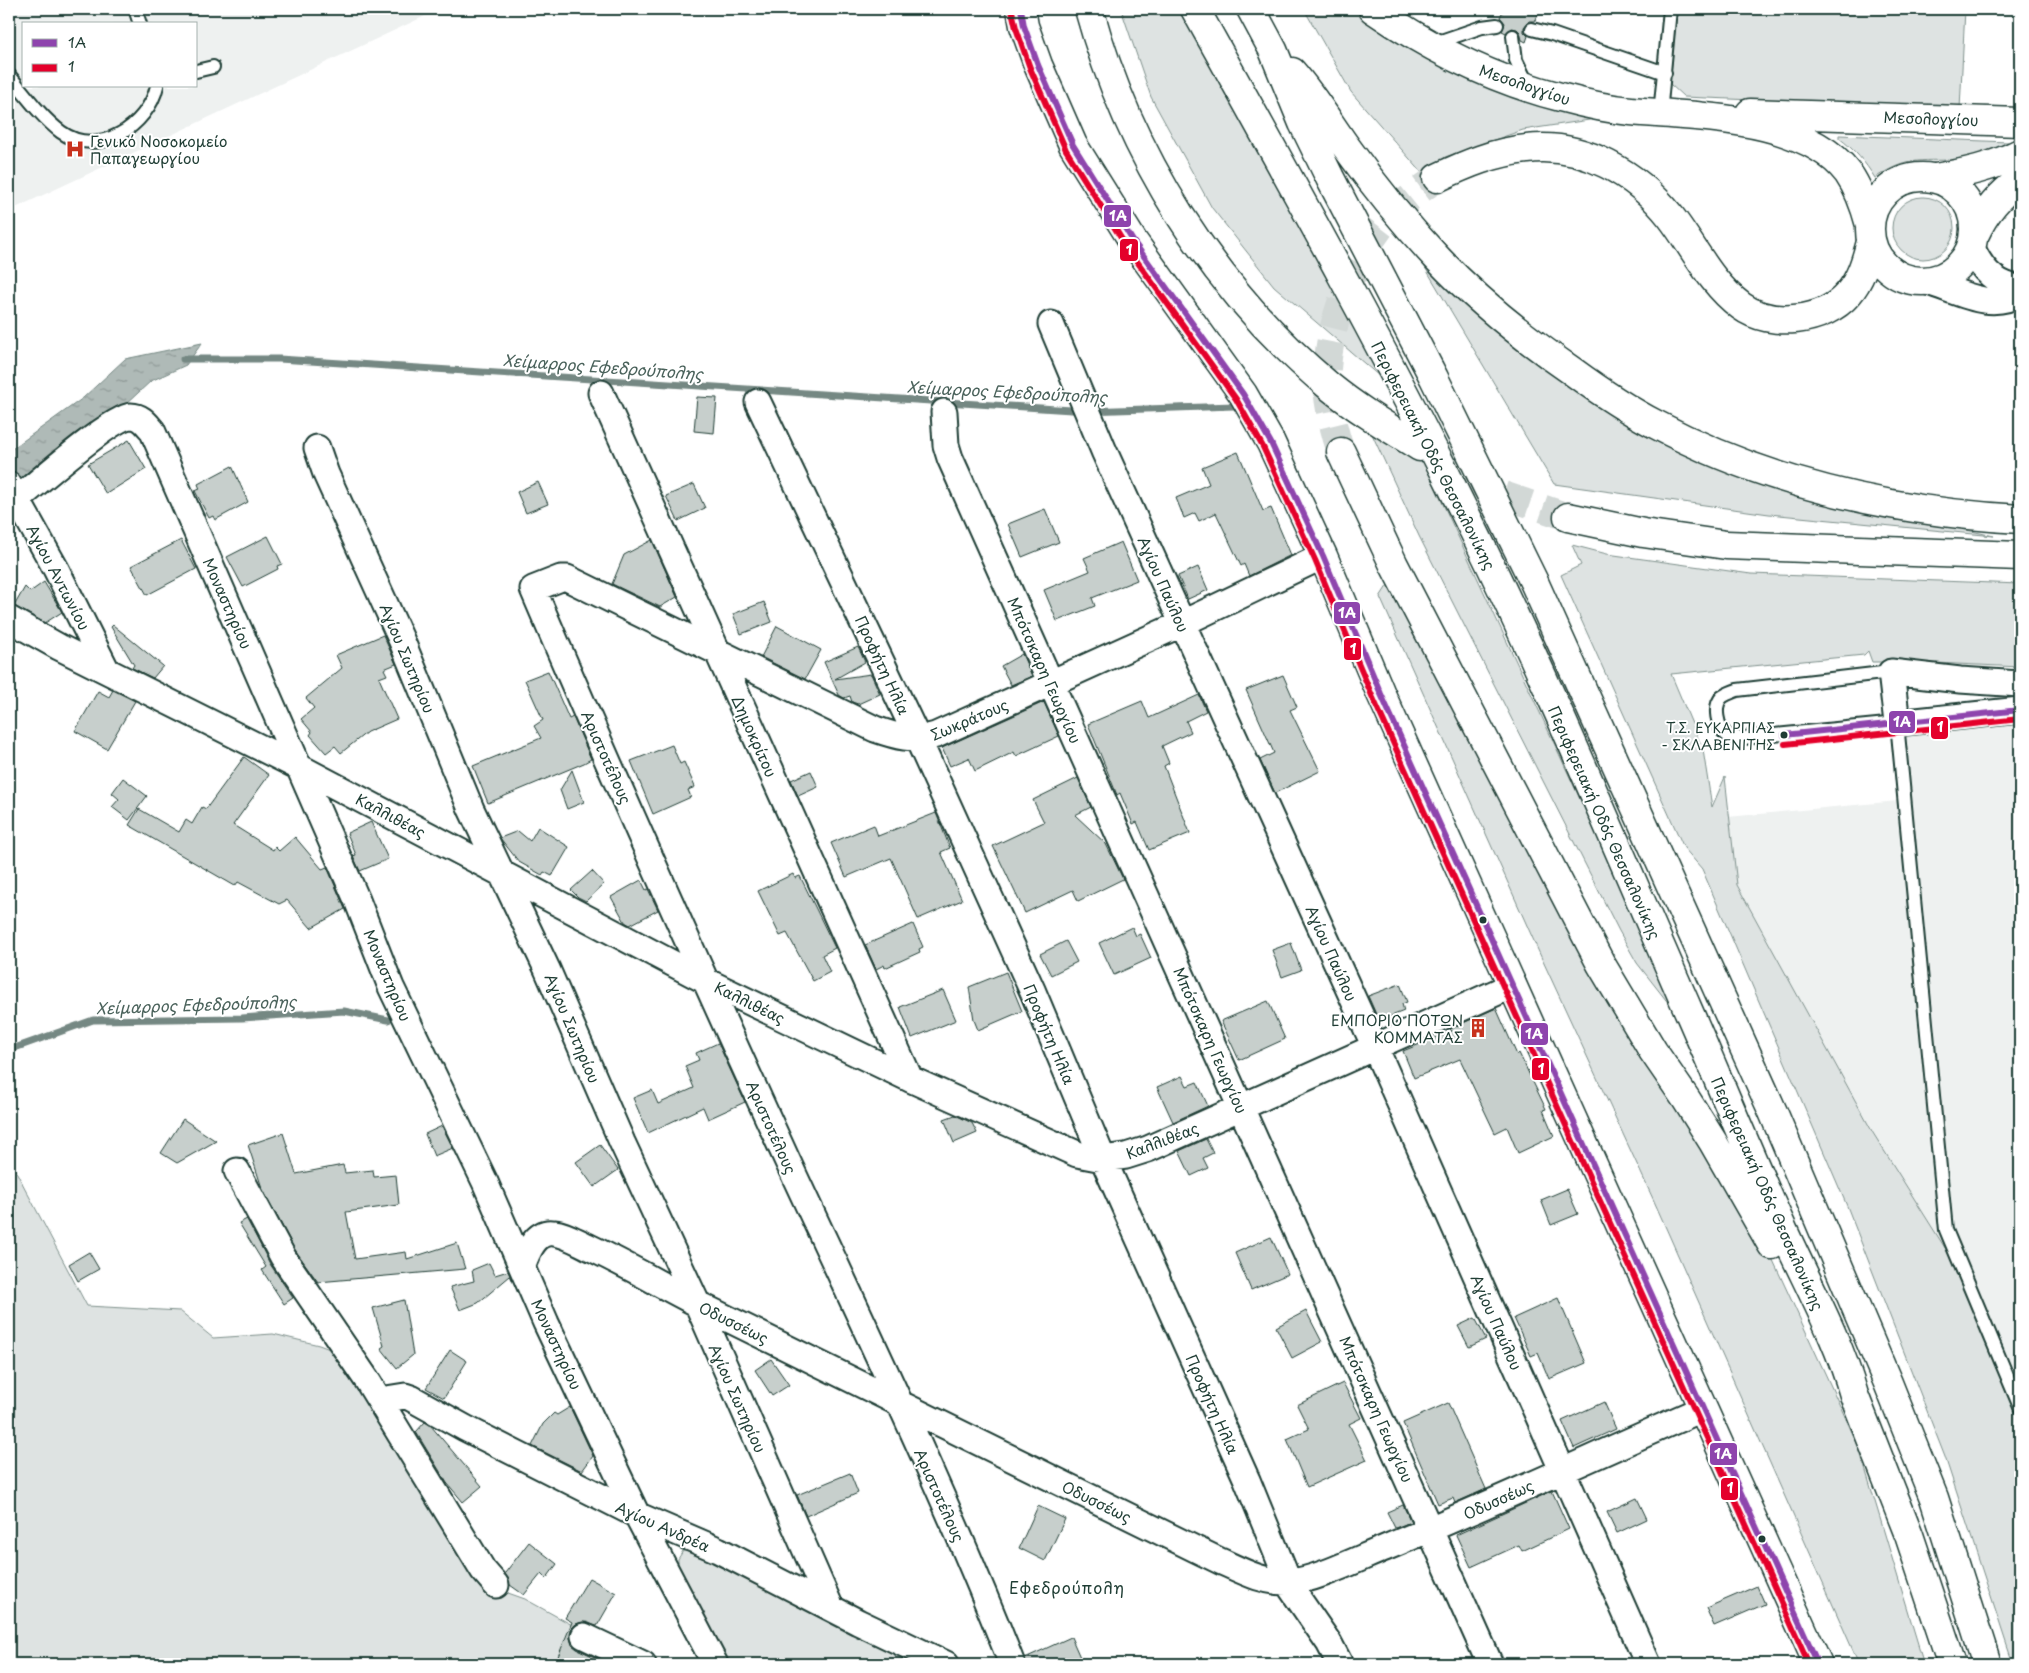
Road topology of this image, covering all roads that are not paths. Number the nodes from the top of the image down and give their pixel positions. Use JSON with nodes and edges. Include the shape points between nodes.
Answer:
{"nodes":[{"id":1,"x":135,"y":9,"type":"edge"},
{"id":2,"x":1089,"y":9,"type":"edge"},
{"id":3,"x":1195,"y":9,"type":"edge"},
{"id":4,"x":1250,"y":9,"type":"edge"},
{"id":5,"x":1373,"y":9,"type":"edge"},
{"id":6,"x":1670,"y":9,"type":"edge"},
{"id":7,"x":1019,"y":12,"type":"edge"},
{"id":8,"x":139,"y":22,"type":"edge"},
{"id":9,"x":1497,"y":25,"type":"dead end"},
{"id":10,"x":1532,"y":28,"type":"dead end"},
{"id":11,"x":1513,"y":36,"type":"dead end"},
{"id":12,"x":1430,"y":45,"type":"junction"},
{"id":13,"x":1273,"y":50,"type":"junction"},
{"id":14,"x":213,"y":67,"type":"dead end"},
{"id":15,"x":198,"y":71,"type":"edge"},
{"id":16,"x":1665,"y":73,"type":"junction"},
{"id":17,"x":9,"y":75,"type":"edge"},
{"id":18,"x":156,"y":88,"type":"edge"},
{"id":19,"x":1531,"y":89,"type":"junction"},
{"id":20,"x":1660,"y":114,"type":"junction"},
{"id":21,"x":1691,"y":115,"type":"junction"},
{"id":22,"x":2020,"y":122,"type":"edge"},
{"id":23,"x":2020,"y":152,"type":"edge"},
{"id":24,"x":1437,"y":178,"type":"tunnel mouth"},
{"id":25,"x":1935,"y":178,"type":"junction"},
{"id":26,"x":2020,"y":180,"type":"edge"},
{"id":27,"x":1870,"y":233,"type":"junction"},
{"id":28,"x":1973,"y":241,"type":"junction"},
{"id":29,"x":1928,"y":282,"type":"junction"},
{"id":30,"x":2020,"y":288,"type":"edge"},
{"id":31,"x":2020,"y":293,"type":"edge"},
{"id":32,"x":1051,"y":324,"type":"dead end"},
{"id":33,"x":601,"y":392,"type":"dead end"},
{"id":34,"x":758,"y":402,"type":"dead end"},
{"id":35,"x":944,"y":412,"type":"dead end"},
{"id":36,"x":317,"y":448,"type":"dead end"},
{"id":37,"x":1420,"y":448,"type":"tunnel mouth"},
{"id":38,"x":1341,"y":452,"type":"tunnel mouth"},
{"id":39,"x":13,"y":492,"type":"edge"},
{"id":40,"x":2020,"y":513,"type":"edge"},
{"id":41,"x":1967,"y":516,"type":"junction"},
{"id":42,"x":1568,"y":517,"type":"tunnel mouth"},
{"id":43,"x":2020,"y":519,"type":"edge"},
{"id":44,"x":1323,"y":556,"type":"junction"},
{"id":45,"x":2020,"y":556,"type":"edge"},
{"id":46,"x":533,"y":589,"type":"joint"},
{"id":47,"x":9,"y":620,"type":"edge"},
{"id":48,"x":1181,"y":624,"type":"junction"},
{"id":49,"x":718,"y":651,"type":"junction"},
{"id":50,"x":107,"y":671,"type":"junction"},
{"id":51,"x":1891,"y":672,"type":"junction"},
{"id":52,"x":1051,"y":684,"type":"junction"},
{"id":53,"x":2020,"y":684,"type":"edge"},
{"id":54,"x":2020,"y":710,"type":"edge"},
{"id":55,"x":1897,"y":723,"type":"junction"},
{"id":56,"x":918,"y":739,"type":"junction"},
{"id":57,"x":299,"y":767,"type":"junction"},
{"id":58,"x":503,"y":874,"type":"junction"},
{"id":59,"x":706,"y":981,"type":"junction"},
{"id":60,"x":1514,"y":985,"type":"junction"},
{"id":61,"x":1375,"y":1047,"type":"junction"},
{"id":62,"x":910,"y":1079,"type":"junction"},
{"id":63,"x":1241,"y":1108,"type":"junction"},
{"id":64,"x":1103,"y":1159,"type":"junction"},
{"id":65,"x":238,"y":1171,"type":"dead end"},
{"id":66,"x":522,"y":1267,"type":"junction"},
{"id":67,"x":697,"y":1303,"type":"junction"},
{"id":68,"x":1854,"y":1395,"type":"junction"},
{"id":69,"x":380,"y":1400,"type":"junction"},
{"id":70,"x":899,"y":1403,"type":"junction"},
{"id":71,"x":2020,"y":1407,"type":"edge"},
{"id":72,"x":1702,"y":1408,"type":"junction"},
{"id":73,"x":1562,"y":1469,"type":"junction"},
{"id":74,"x":637,"y":1515,"type":"junction"},
{"id":75,"x":1430,"y":1529,"type":"junction"},
{"id":76,"x":1289,"y":1582,"type":"junction"},
{"id":77,"x":496,"y":1585,"type":"dead end"},
{"id":78,"x":831,"y":1608,"type":"junction"},
{"id":79,"x":584,"y":1636,"type":"dead end"},
{"id":80,"x":643,"y":1664,"type":"edge"},
{"id":81,"x":714,"y":1664,"type":"edge"},
{"id":82,"x":946,"y":1664,"type":"edge"},
{"id":83,"x":1012,"y":1664,"type":"edge"},
{"id":84,"x":1340,"y":1664,"type":"edge"},
{"id":85,"x":1490,"y":1664,"type":"edge"},
{"id":86,"x":1648,"y":1664,"type":"edge"},
{"id":87,"x":1818,"y":1664,"type":"edge"},
{"id":88,"x":1952,"y":1664,"type":"edge"},
{"id":89,"x":1987,"y":1664,"type":"edge"}],
"edges":[{"from":1,"to":8,"type":"lane"},
{"from":2,"to":37,"type":"main road","via":[[1105,62],[1137,139],[1181,218],[1216,268],[1259,319],[1329,386]]},
{"from":3,"to":68,"type":"main road","name":"Περιφερειακή Οδός Θεσσαλονίκης","via":[[1340,270],[1463,509],[1613,838],[1848,1374]]},
{"from":4,"to":13,"type":"main road"},
{"from":5,"to":12,"type":"main road","name":"Μεσολογγίου"},
{"from":6,"to":16,"type":"lane"},
{"from":7,"to":44,"type":"main road","via":[[1050,98],[1073,145],[1133,241],[1257,417]]},
{"from":9,"to":12,"type":"lane"},
{"from":10,"to":16,"type":"lane"},
{"from":11,"to":19,"type":"lane","via":[[1516,60]]},
{"from":12,"to":19,"type":"main road","name":"Μεσολογγίου"},
{"from":13,"to":41,"type":"main road","via":[[1308,90],[1388,202],[1439,260],[1514,328],[1583,379],[1660,426],[1720,455],[1769,473],[1870,501]]},
{"from":13,"to":89,"type":"main road","via":[[1330,178],[1439,387],[1538,590],[1773,1112],[1927,1480]]},
{"from":14,"to":15,"type":"lane"},
{"from":16,"to":20,"type":"lane"},
{"from":17,"to":18,"type":"lane","via":[[51,123],[61,132],[81,141],[105,139],[127,130],[147,109]]},
{"from":19,"to":20,"type":"main road","name":"Μεσολογγίου","via":[[1595,106]]},
{"from":20,"to":21,"type":"main road","name":"Μεσολογγίου"},
{"from":21,"to":22,"type":"main road","name":"Μεσολογγίου","via":[[1767,112]]},
{"from":21,"to":27,"type":"main road","name":"Μεσολογγίου","via":[[1769,128],[1814,145],[1847,172],[1864,204]]},
{"from":23,"to":25,"type":"main road","via":[[1985,168]]},
{"from":24,"to":27,"type":"main road","via":[[1487,157],[1529,148],[1575,152],[1599,160],[1619,169],[1654,198],[1729,296],[1742,307],[1770,318],[1801,318],[1816,314],[1848,294],[1865,263]]},
{"from":25,"to":27,"type":"main road","via":[[1920,176],[1891,186],[1873,210]]},
{"from":25,"to":28,"type":"main road","via":[[1957,189],[1966,198],[1975,222]]},
{"from":26,"to":28,"type":"main road","via":[[1983,216]]},
{"from":27,"to":29,"type":"main road","via":[[1877,256],[1886,268],[1913,281]]},
{"from":28,"to":29,"type":"main road","via":[[1964,261],[1954,271]]},
{"from":28,"to":30,"type":"street","via":[[1977,261],[1987,273],[2001,283]]},
{"from":29,"to":31,"type":"street","via":[[1985,301],[2000,301]]},
{"from":32,"to":48,"type":"street","name":"Αγίου Παύλου"},
{"from":33,"to":49,"type":"street","name":"Δημοκρίτου"},
{"from":34,"to":56,"type":"street","name":"Προφήτη Ηλία"},
{"from":35,"to":52,"type":"street","name":"Μπότσκαρη Γεωργίου","via":[[950,458]]},
{"from":36,"to":58,"type":"street","name":"Αγίου Σωτηρίου","via":[[471,808]]},
{"from":38,"to":68,"type":"main road","via":[[1394,565],[1601,964],[1742,1191]]},
{"from":39,"to":50,"type":"street","name":"Αγίου Αντωνίου"},
{"from":39,"to":57,"type":"street","name":"Μοναστηρίου","via":[[122,418],[131,416],[144,420],[152,430]]},
{"from":40,"to":41,"type":"main road"},
{"from":41,"to":43,"type":"main road"},
{"from":42,"to":45,"type":"main road","via":[[1643,533],[1726,545]]},
{"from":44,"to":48,"type":"street","name":"Σωκράτους"},
{"from":44,"to":60,"type":"main road","via":[[1381,694]]},
{"from":46,"to":49,"type":"street","name":"Σωκράτους","via":[[568,578]]},
{"from":46,"to":59,"type":"street","name":"Αριστοτέλους"},
{"from":47,"to":50,"type":"street","name":"Καλλιθέας"},
{"from":48,"to":52,"type":"street","name":"Σωκράτους"},
{"from":48,"to":61,"type":"street","name":"Αγίου Παύλου"},
{"from":49,"to":56,"type":"street","name":"Σωκράτους","via":[[875,728],[895,736]]},
{"from":49,"to":62,"type":"street","name":"Δημοκρίτου"},
{"from":50,"to":57,"type":"street","name":"Καλλιθέας"},
{"from":51,"to":53,"type":"street"},
{"from":51,"to":55,"type":"street"},
{"from":51,"to":55,"type":"lane","via":[[1737,690],[1722,697],[1717,710],[1723,731],[1743,738]]},
{"from":52,"to":56,"type":"street","name":"Σωκράτους","via":[[936,735]]},
{"from":52,"to":63,"type":"street","name":"Μπότσκαρη Γεωργίου"},
{"from":54,"to":55,"type":"street"},
{"from":55,"to":71,"type":"lane","via":[[1946,1230]]},
{"from":56,"to":64,"type":"street","name":"Προφήτη Ηλία","via":[[1033,992]]},
{"from":57,"to":58,"type":"street","name":"Καλλιθέας"},
{"from":57,"to":66,"type":"street","name":"Μοναστηρίου","via":[[391,987],[485,1182]]},
{"from":58,"to":59,"type":"street","name":"Καλλιθέας"},
{"from":58,"to":67,"type":"street","name":"Αγίου Σωτηρίου"},
{"from":59,"to":62,"type":"street","name":"Καλλιθέας"},
{"from":59,"to":70,"type":"street","name":"Αριστοτέλους"},
{"from":60,"to":61,"type":"street","name":"Καλλιθέας"},
{"from":60,"to":72,"type":"main road"},
{"from":61,"to":63,"type":"street","name":"Καλλιθέας"},
{"from":61,"to":73,"type":"street","name":"Αγίου Παύλου"},
{"from":62,"to":64,"type":"street","name":"Καλλιθέας","via":[[1062,1148]]},
{"from":63,"to":64,"type":"street","name":"Καλλιθέας","via":[[1148,1149]]},
{"from":63,"to":75,"type":"street","name":"Μπότσκαρη Γεωργίου"},
{"from":64,"to":76,"type":"street","name":"Προφήτη Ηλία","via":[[1247,1480]]},
{"from":65,"to":69,"type":"street","via":[[283,1257]]},
{"from":66,"to":67,"type":"street","name":"Οδυσσέως","via":[[533,1242],[543,1234],[554,1233],[602,1253]]},
{"from":66,"to":74,"type":"street","name":"Μοναστηρίου"},
{"from":67,"to":70,"type":"street","name":"Οδυσσέως"},
{"from":67,"to":78,"type":"street","name":"Αγίου Σωτηρίου"},
{"from":68,"to":88,"type":"main road","name":"Περιφερειακή Οδός Θεσσαλονίκης","via":[[1909,1535]]},
{"from":69,"to":74,"type":"street","name":"Αγίου Ανδρέα","via":[[411,1398]]},
{"from":69,"to":77,"type":"street","via":[[483,1570]]},
{"from":70,"to":76,"type":"street","name":"Οδυσσέως","via":[[1251,1576]]},
{"from":70,"to":83,"type":"street","name":"Αριστοτέλους"},
{"from":72,"to":73,"type":"street","name":"Οδυσσέως"},
{"from":72,"to":87,"type":"main road"},
{"from":73,"to":75,"type":"street","name":"Οδυσσέως"},
{"from":73,"to":86,"type":"street","name":"Αγίου Παύλου"},
{"from":74,"to":78,"type":"street","name":"Αγίου Ανδρέα","via":[[718,1550]]},
{"from":74,"to":81,"type":"street","name":"Μοναστηρίου"},
{"from":75,"to":76,"type":"street","name":"Οδυσσέως","via":[[1312,1577]]},
{"from":75,"to":85,"type":"street","name":"Μπότσκαρη Γεωργίου"},
{"from":76,"to":84,"type":"street","name":"Προφήτη Ηλία"},
{"from":78,"to":82,"type":"street","name":"Αγίου Ανδρέα"},
{"from":79,"to":80,"type":"street"}]}
